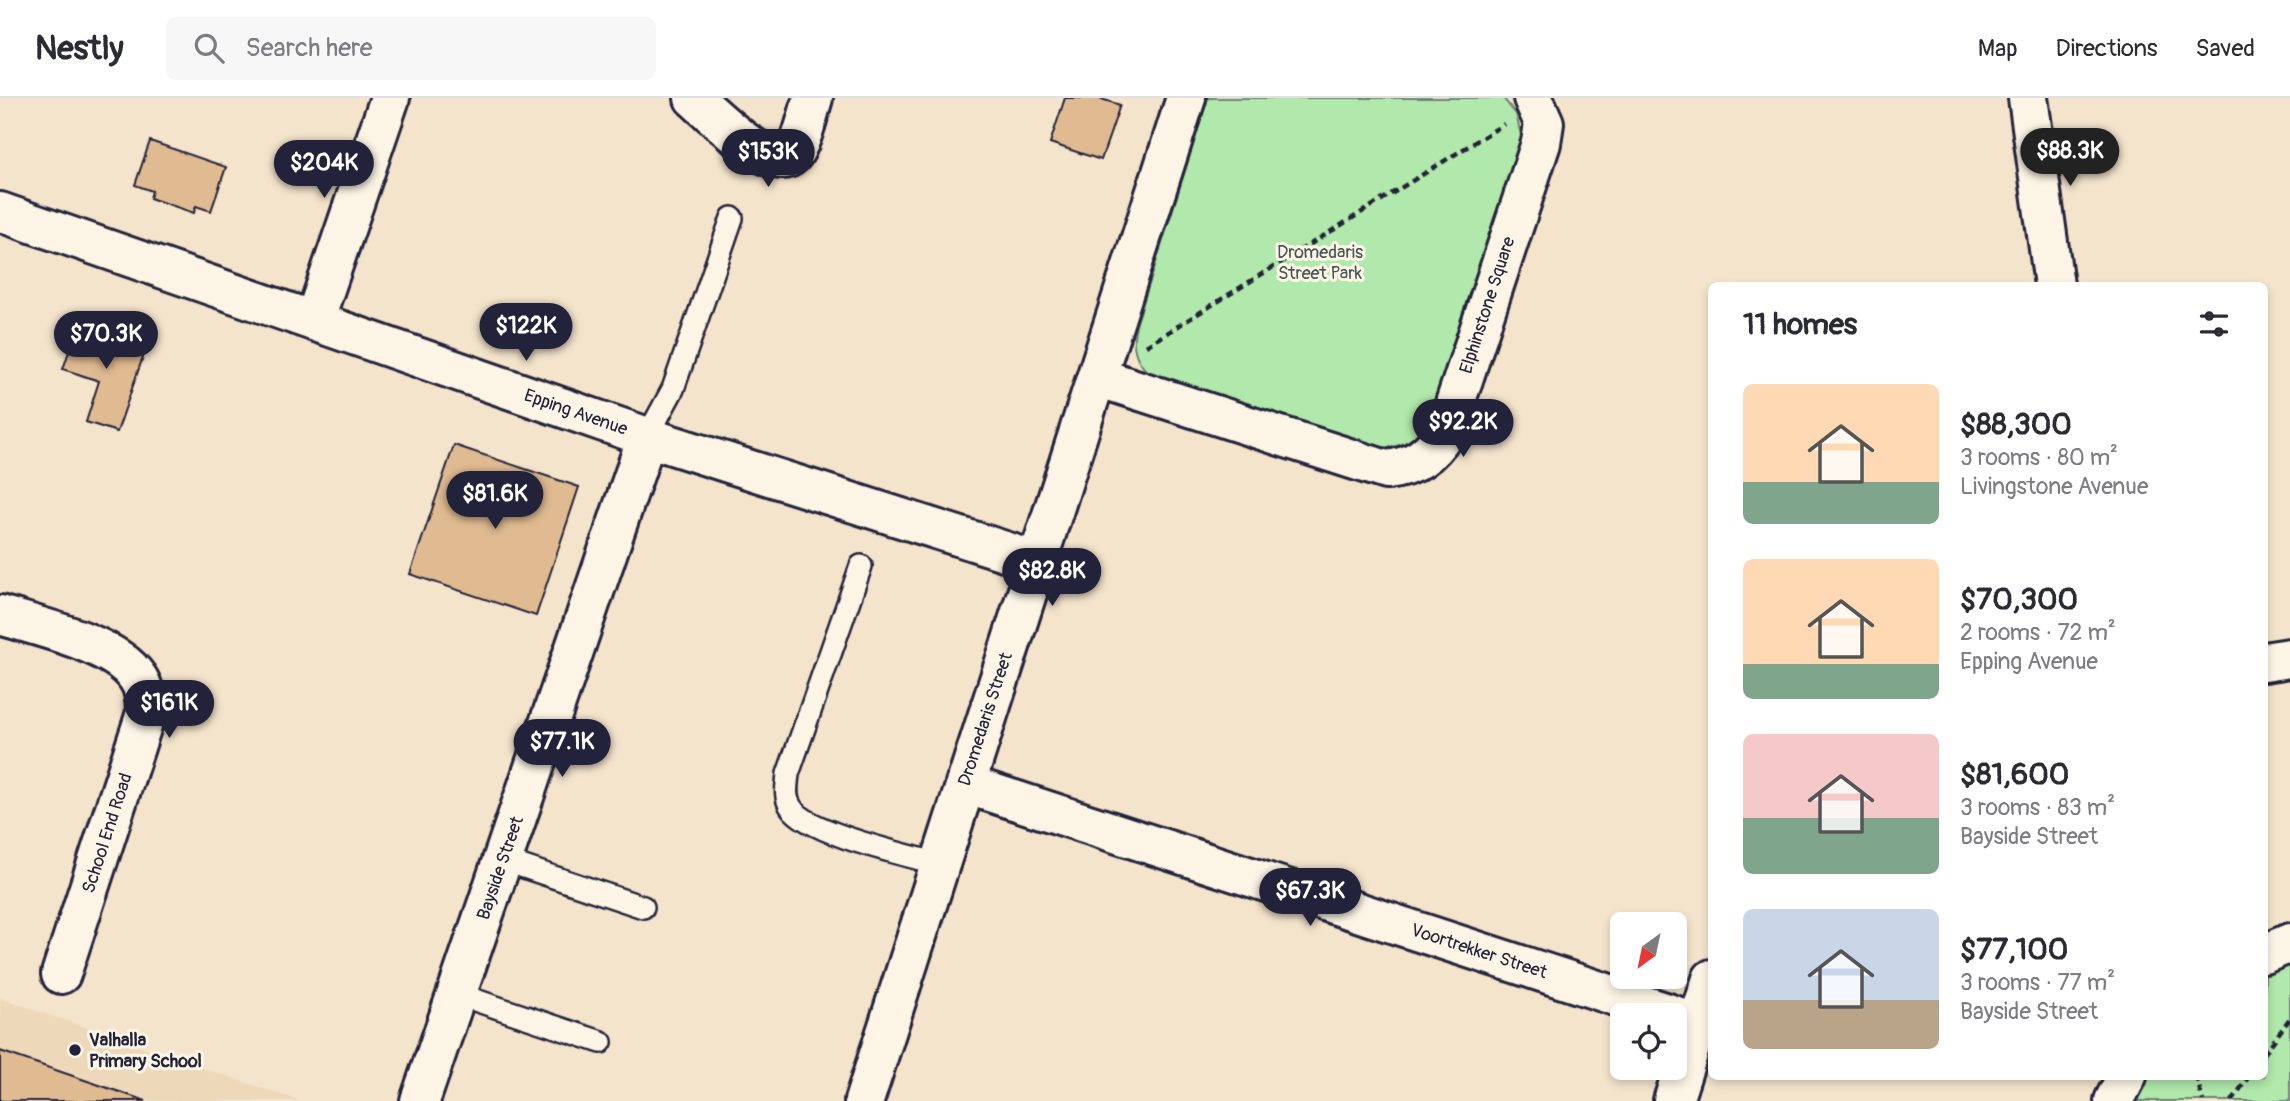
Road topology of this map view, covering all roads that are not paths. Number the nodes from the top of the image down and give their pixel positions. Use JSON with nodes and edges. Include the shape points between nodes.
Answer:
{"nodes":[{"id":1,"x":390,"y":98,"type":"edge"},
{"id":2,"x":694,"y":98,"type":"edge"},
{"id":3,"x":813,"y":98,"type":"edge"},
{"id":4,"x":1186,"y":98,"type":"edge"},
{"id":5,"x":2028,"y":98,"type":"edge"},
{"id":6,"x":1535,"y":101,"type":"edge"},
{"id":7,"x":0,"y":212,"type":"edge"},
{"id":8,"x":732,"y":218,"type":"dead end"},
{"id":9,"x":2053,"y":282,"type":"edge"},
{"id":10,"x":314,"y":321,"type":"junction"},
{"id":11,"x":1097,"y":377,"type":"junction"},
{"id":12,"x":647,"y":437,"type":"junction"},
{"id":13,"x":1036,"y":561,"type":"junction"},
{"id":14,"x":861,"y":566,"type":"dead end"},
{"id":15,"x":0,"y":615,"type":"edge"},
{"id":16,"x":2290,"y":658,"type":"edge"},
{"id":17,"x":2268,"y":661,"type":"edge"},
{"id":18,"x":965,"y":784,"type":"junction"},
{"id":19,"x":503,"y":860,"type":"junction"},
{"id":20,"x":939,"y":864,"type":"junction"},
{"id":21,"x":643,"y":907,"type":"dead end"},
{"id":22,"x":2290,"y":943,"type":"edge"},
{"id":23,"x":2268,"y":952,"type":"edge"},
{"id":24,"x":61,"y":974,"type":"dead end"},
{"id":25,"x":1708,"y":984,"type":"edge"},
{"id":26,"x":457,"y":994,"type":"junction"},
{"id":27,"x":1636,"y":1003,"type":"edge"},
{"id":28,"x":1687,"y":1012,"type":"edge"},
{"id":29,"x":601,"y":1042,"type":"dead end"},
{"id":30,"x":1675,"y":1080,"type":"edge"},
{"id":31,"x":2125,"y":1080,"type":"edge"},
{"id":32,"x":420,"y":1101,"type":"edge"},
{"id":33,"x":864,"y":1101,"type":"edge"},
{"id":34,"x":1673,"y":1101,"type":"edge"},
{"id":35,"x":2115,"y":1101,"type":"edge"}],
"edges":[{"from":1,"to":10,"type":"street"},
{"from":2,"to":3,"type":"street","via":[[775,160],[795,152]]},
{"from":4,"to":11,"type":"street","name":"Dromedaris Street"},
{"from":5,"to":9,"type":"street"},
{"from":6,"to":11,"type":"street","name":"Elphinstone Square","via":[[1544,123],[1541,143],[1446,431],[1422,460],[1386,470]]},
{"from":7,"to":10,"type":"street","name":"Epping Avenue"},
{"from":8,"to":12,"type":"lane","via":[[673,389]]},
{"from":10,"to":12,"type":"street","name":"Epping Avenue"},
{"from":11,"to":13,"type":"street","name":"Dromedaris Street"},
{"from":12,"to":13,"type":"street","name":"Epping Avenue"},
{"from":12,"to":19,"type":"street","name":"Bayside Street"},
{"from":13,"to":18,"type":"street","name":"Dromedaris Street"},
{"from":14,"to":20,"type":"lane","via":[[788,774],[786,792],[791,807],[829,831]]},
{"from":15,"to":24,"type":"street","name":"School End Road","via":[[85,643],[115,658],[136,675],[145,694],[146,713]]},
{"from":16,"to":17,"type":"street"},
{"from":18,"to":20,"type":"street","name":"Dromedaris Street"},
{"from":18,"to":27,"type":"street","name":"Voortrekker Street"},
{"from":19,"to":21,"type":"lane"},
{"from":19,"to":26,"type":"street","name":"Bayside Street"},
{"from":20,"to":33,"type":"street","name":"Dromedaris Street"},
{"from":22,"to":23,"type":"street"},
{"from":25,"to":28,"type":"street"},
{"from":26,"to":29,"type":"lane"},
{"from":26,"to":32,"type":"street","name":"Bayside Street"},
{"from":30,"to":34,"type":"street"},
{"from":31,"to":35,"type":"street"}]}
